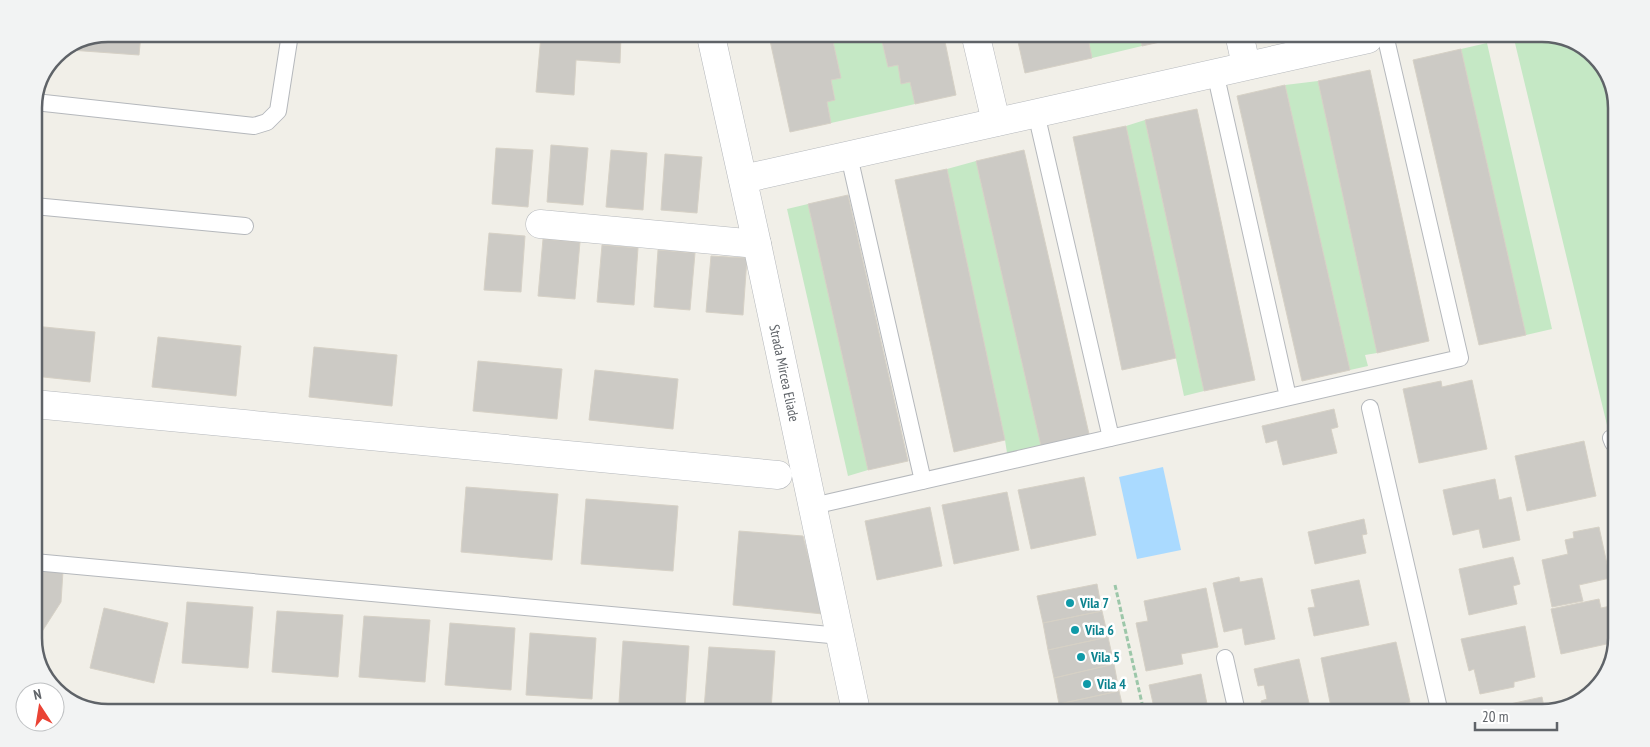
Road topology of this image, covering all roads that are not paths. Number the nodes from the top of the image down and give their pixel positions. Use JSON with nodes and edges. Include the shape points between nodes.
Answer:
{"nodes":[{"id":1,"x":289,"y":42,"type":"edge"},
{"id":2,"x":712,"y":42,"type":"edge"},
{"id":3,"x":977,"y":42,"type":"edge"},
{"id":4,"x":1241,"y":42,"type":"edge"},
{"id":5,"x":1354,"y":42,"type":"edge"},
{"id":6,"x":1387,"y":42,"type":"edge"},
{"id":7,"x":1246,"y":65,"type":"junction"},
{"id":8,"x":1215,"y":72,"type":"junction"},
{"id":9,"x":43,"y":103,"type":"edge"},
{"id":10,"x":1036,"y":113,"type":"junction"},
{"id":11,"x":996,"y":122,"type":"junction"},
{"id":12,"x":849,"y":156,"type":"junction"},
{"id":13,"x":743,"y":179,"type":"junction"},
{"id":14,"x":43,"y":207,"type":"edge"},
{"id":15,"x":540,"y":224,"type":"dead end"},
{"id":16,"x":245,"y":226,"type":"dead end"},
{"id":17,"x":757,"y":244,"type":"junction"},
{"id":18,"x":1288,"y":397,"type":"junction"},
{"id":19,"x":43,"y":405,"type":"edge"},
{"id":20,"x":1370,"y":408,"type":"dead end"},
{"id":21,"x":1111,"y":438,"type":"junction"},
{"id":22,"x":778,"y":476,"type":"dead end"},
{"id":23,"x":923,"y":481,"type":"junction"},
{"id":24,"x":813,"y":506,"type":"junction"},
{"id":25,"x":43,"y":563,"type":"edge"},
{"id":26,"x":841,"y":636,"type":"junction"},
{"id":27,"x":1226,"y":658,"type":"dead end"},
{"id":28,"x":855,"y":704,"type":"edge"},
{"id":29,"x":1235,"y":704,"type":"edge"},
{"id":30,"x":1438,"y":704,"type":"edge"}],
"edges":[{"from":1,"to":9,"type":"lane","via":[[278,111],[267,122],[254,126]]},
{"from":2,"to":13,"type":"street","name":"Strada Mircea Eliade"},
{"from":3,"to":11,"type":"street"},
{"from":4,"to":7,"type":"street"},
{"from":5,"to":7,"type":"street"},
{"from":6,"to":18,"type":"lane","via":[[1460,358]]},
{"from":7,"to":8,"type":"street"},
{"from":8,"to":10,"type":"street"},
{"from":8,"to":18,"type":"lane"},
{"from":10,"to":11,"type":"street"},
{"from":10,"to":21,"type":"lane"},
{"from":11,"to":12,"type":"street"},
{"from":12,"to":13,"type":"street"},
{"from":12,"to":23,"type":"lane"},
{"from":13,"to":17,"type":"street","name":"Strada Mircea Eliade"},
{"from":14,"to":16,"type":"lane"},
{"from":15,"to":17,"type":"street"},
{"from":17,"to":24,"type":"street","name":"Strada Mircea Eliade"},
{"from":18,"to":21,"type":"lane"},
{"from":19,"to":22,"type":"street"},
{"from":20,"to":30,"type":"lane"},
{"from":21,"to":23,"type":"lane"},
{"from":23,"to":24,"type":"lane"},
{"from":24,"to":26,"type":"street","name":"Strada Mircea Eliade"},
{"from":25,"to":26,"type":"lane"},
{"from":26,"to":28,"type":"street","name":"Strada Mircea Eliade"},
{"from":27,"to":29,"type":"lane"}]}
